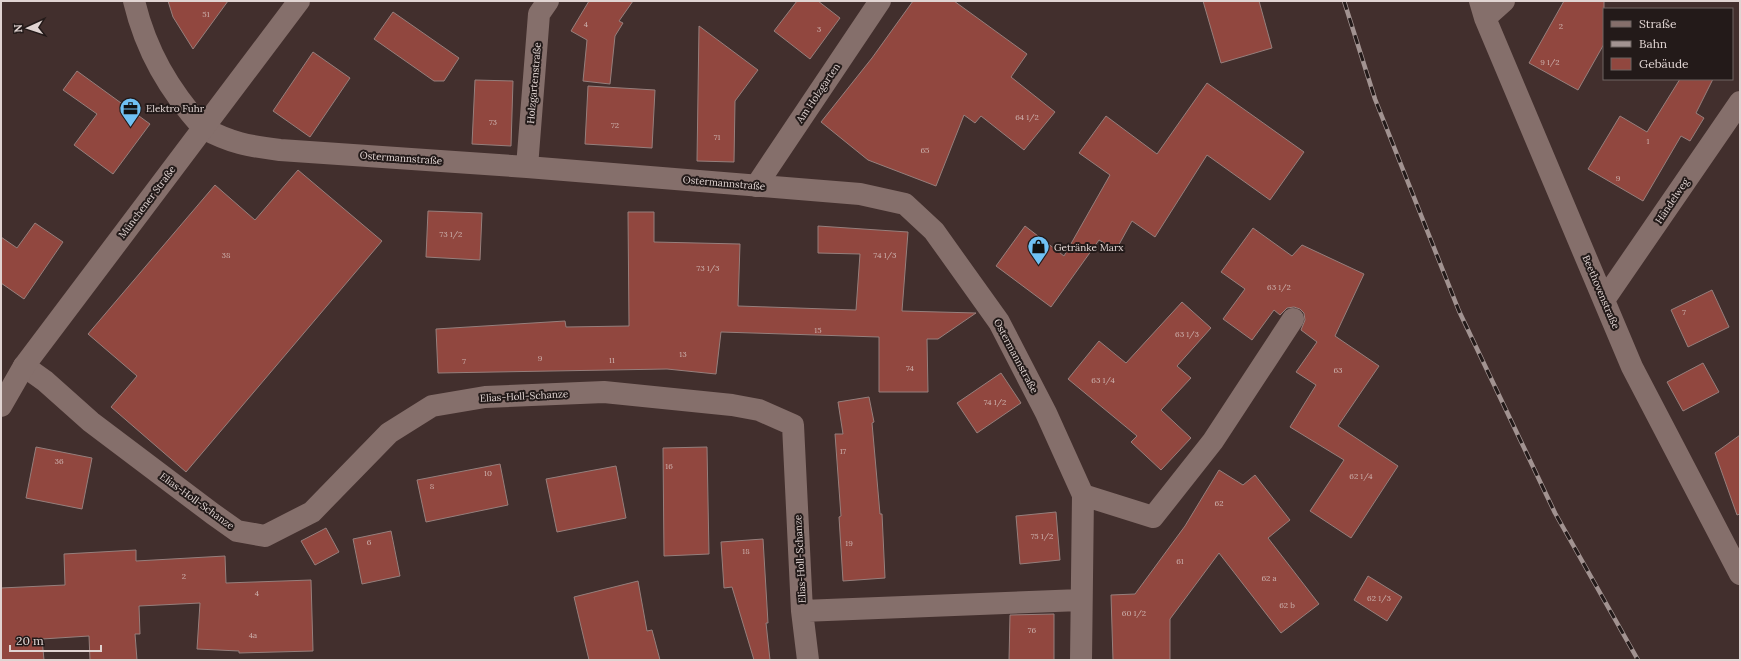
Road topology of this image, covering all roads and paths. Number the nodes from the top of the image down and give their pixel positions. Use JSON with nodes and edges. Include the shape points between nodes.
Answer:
{"nodes":[{"id":1,"x":134,"y":1,"type":"edge"},
{"id":2,"x":299,"y":1,"type":"edge"},
{"id":3,"x":548,"y":1,"type":"edge"},
{"id":4,"x":880,"y":1,"type":"edge"},
{"id":5,"x":1504,"y":1,"type":"edge"},
{"id":6,"x":1482,"y":10,"type":"edge"},
{"id":7,"x":1740,"y":102,"type":"edge"},
{"id":8,"x":203,"y":128,"type":"junction"},
{"id":9,"x":527,"y":167,"type":"junction"},
{"id":10,"x":756,"y":186,"type":"junction"},
{"id":11,"x":1604,"y":300,"type":"junction"},
{"id":12,"x":1293,"y":319,"type":"dead end"},
{"id":13,"x":24,"y":366,"type":"junction"},
{"id":14,"x":1,"y":404,"type":"edge"},
{"id":15,"x":1083,"y":495,"type":"junction"},
{"id":16,"x":1740,"y":574,"type":"edge"},
{"id":17,"x":1081,"y":600,"type":"junction"},
{"id":18,"x":802,"y":611,"type":"junction"},
{"id":19,"x":808,"y":660,"type":"edge"},
{"id":20,"x":1081,"y":660,"type":"edge"}],
"edges":[{"from":1,"to":8,"type":"street","name":"Ostermannstraße","via":[[141,27],[160,70],[184,106]]},
{"from":2,"to":8,"type":"street","name":"Münchener Straße"},
{"from":3,"to":9,"type":"street","name":"Holzgartenstraße","via":[[539,14]]},
{"from":4,"to":10,"type":"street","name":"Am Holzgarten"},
{"from":5,"to":6,"type":"street"},
{"from":6,"to":11,"type":"street","name":"Beethovenstraße"},
{"from":7,"to":11,"type":"street","name":"Händelweg"},
{"from":8,"to":9,"type":"street","name":"Ostermannstraße","via":[[224,140],[251,147]]},
{"from":8,"to":13,"type":"street","name":"Münchener Straße"},
{"from":9,"to":10,"type":"street","name":"Ostermannstraße"},
{"from":10,"to":15,"type":"street","name":"Ostermannstraße","via":[[860,194],[905,204],[934,232],[1000,322],[1046,413]]},
{"from":11,"to":16,"type":"street","name":"Beethovenstraße","via":[[1632,367]]},
{"from":12,"to":15,"type":"street","via":[[1213,441],[1153,517]]},
{"from":13,"to":14,"type":"street","name":"Münchener Straße"},
{"from":13,"to":18,"type":"street","name":"Elias-Holl-Schanze","via":[[91,422],[237,531],[265,536],[312,512],[389,433],[432,406],[485,397],[604,392],[759,410],[793,425]]},
{"from":15,"to":17,"type":"street","name":"Ostermannstraße"},
{"from":17,"to":18,"type":"street","name":"Elias-Holl-Schanze"},
{"from":17,"to":20,"type":"street","name":"Ostermannstraße"},
{"from":18,"to":19,"type":"street","name":"Elias-Holl-Schanze"}]}
